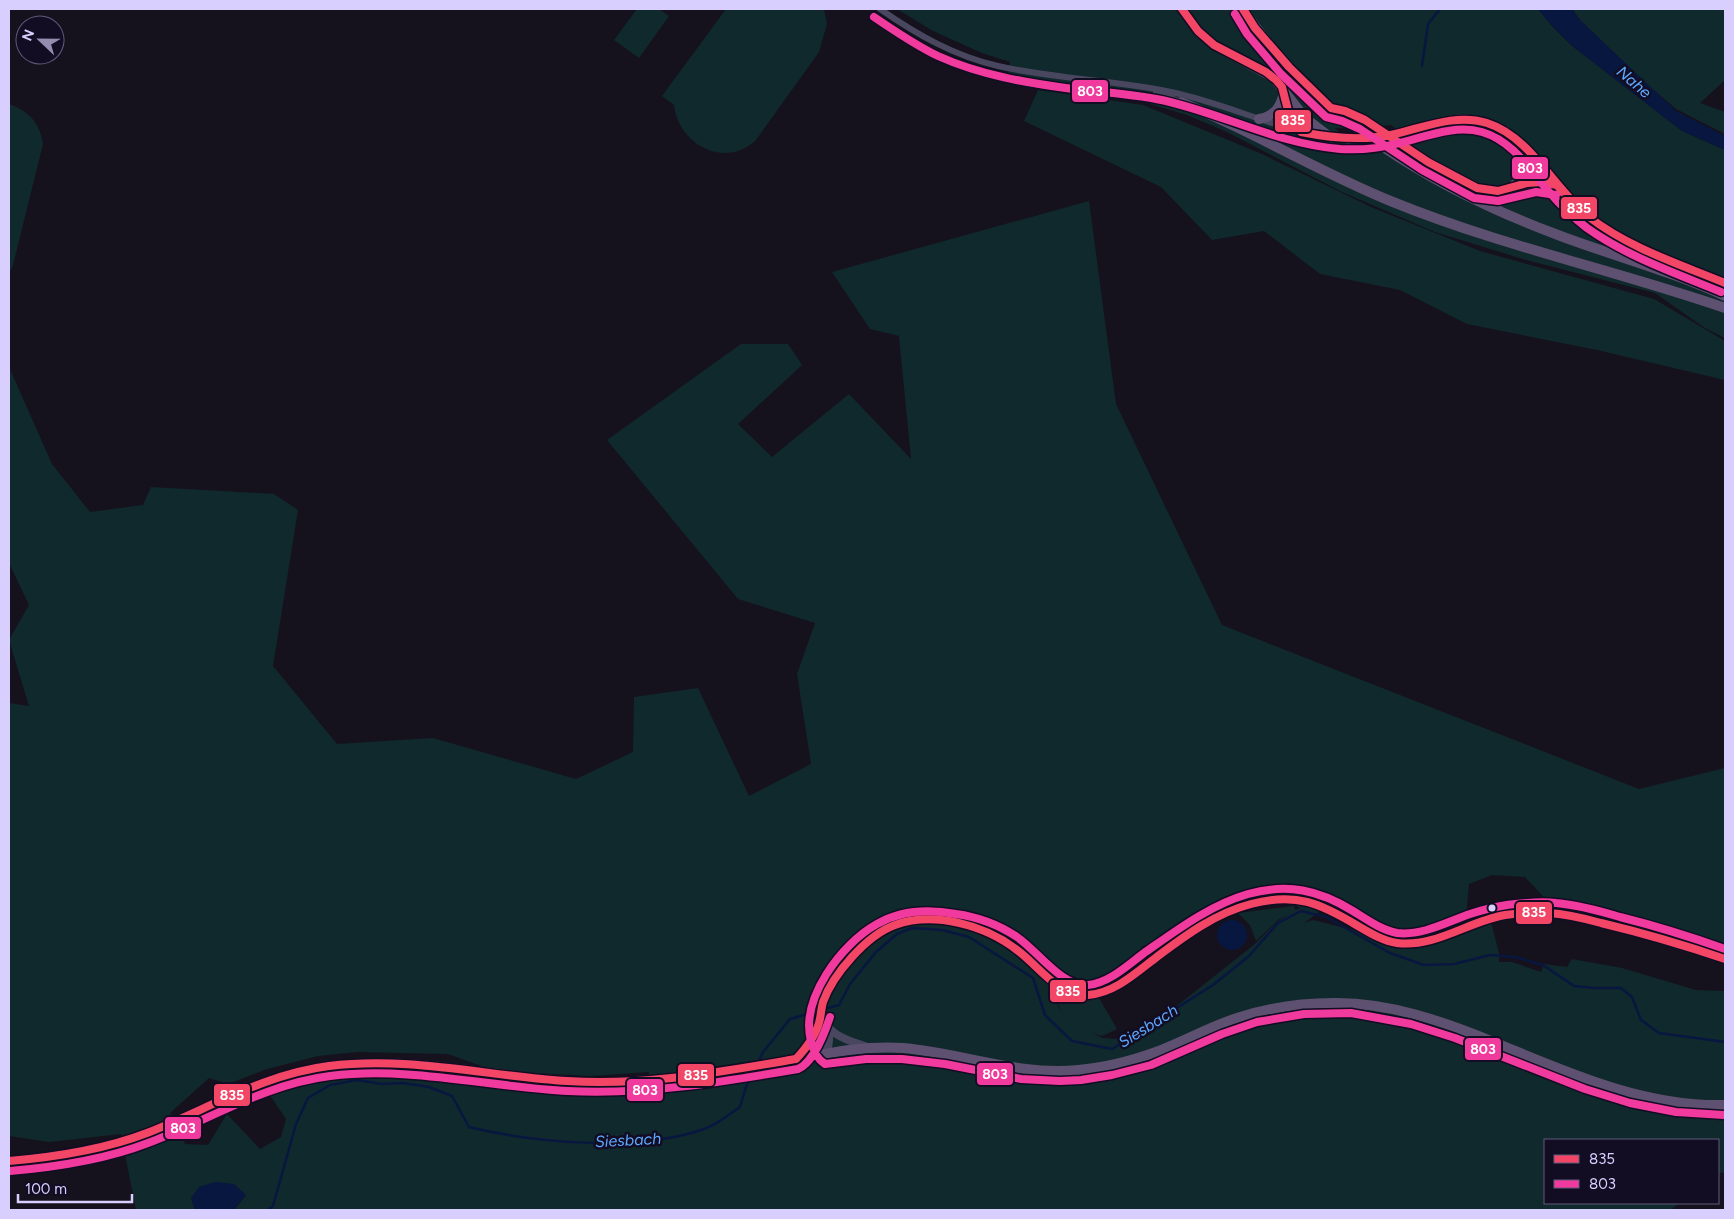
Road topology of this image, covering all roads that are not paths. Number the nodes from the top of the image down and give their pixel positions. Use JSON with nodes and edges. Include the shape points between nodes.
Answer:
{"nodes":[{"id":1,"x":880,"y":9,"type":"edge"},
{"id":2,"x":1182,"y":9,"type":"edge"},
{"id":3,"x":1243,"y":9,"type":"edge"},
{"id":4,"x":1145,"y":87,"type":"junction"},
{"id":5,"x":1282,"y":92,"type":"junction"},
{"id":6,"x":1181,"y":102,"type":"joint"},
{"id":7,"x":1331,"y":108,"type":"junction"},
{"id":8,"x":1259,"y":119,"type":"junction"},
{"id":9,"x":1504,"y":131,"type":"junction"},
{"id":10,"x":1301,"y":132,"type":"junction"},
{"id":11,"x":1331,"y":138,"type":"junction"},
{"id":12,"x":1557,"y":185,"type":"junction"},
{"id":13,"x":1513,"y":187,"type":"junction"},
{"id":14,"x":1640,"y":263,"type":"junction"},
{"id":15,"x":1725,"y":283,"type":"edge"},
{"id":16,"x":1725,"y":296,"type":"edge"},
{"id":17,"x":1725,"y":307,"type":"edge"},
{"id":18,"x":1725,"y":959,"type":"edge"},
{"id":19,"x":821,"y":1014,"type":"junction"},
{"id":20,"x":818,"y":1025,"type":"junction"},
{"id":21,"x":830,"y":1030,"type":"junction"},
{"id":22,"x":869,"y":1048,"type":"junction"},
{"id":23,"x":826,"y":1054,"type":"junction"},
{"id":24,"x":796,"y":1059,"type":"junction"},
{"id":25,"x":1725,"y":1105,"type":"edge"},
{"id":26,"x":9,"y":1161,"type":"edge"}],
"edges":[{"from":1,"to":4,"type":"street","via":[[942,47],[983,62],[1060,77]]},
{"from":2,"to":5,"type":"main road","via":[[1214,46],[1270,74]]},
{"from":3,"to":7,"type":"main road","via":[[1282,60]]},
{"from":4,"to":6,"type":"street"},
{"from":4,"to":8,"type":"street","via":[[1199,99]]},
{"from":5,"to":8,"type":"main road","via":[[1275,112]]},
{"from":5,"to":10,"type":"main road","via":[[1289,114]]},
{"from":5,"to":11,"type":"main road","via":[[1305,118]]},
{"from":6,"to":17,"type":"main road","via":[[1358,187],[1433,217],[1502,241]]},
{"from":7,"to":13,"type":"main road","via":[[1365,120],[1428,162],[1477,188],[1498,191]]},
{"from":7,"to":14,"type":"main road","via":[[1375,142],[1464,194],[1558,235]]},
{"from":8,"to":10,"type":"street"},
{"from":9,"to":11,"type":"main road","bridge":true,"via":[[1487,123],[1460,119],[1375,138]]},
{"from":9,"to":12,"type":"main road","via":[[1525,148]]},
{"from":9,"to":13,"type":"main road","via":[[1519,153],[1521,163],[1519,178]]},
{"from":10,"to":11,"type":"main road"},
{"from":12,"to":13,"type":"main road","via":[[1535,182]]},
{"from":12,"to":15,"type":"main road","via":[[1584,212],[1615,234]]},
{"from":14,"to":16,"type":"main road"},
{"from":14,"to":17,"type":"main road"},
{"from":18,"to":19,"type":"street","via":[[1566,914],[1527,913],[1495,917],[1425,941],[1397,943],[1377,936],[1318,904],[1289,900],[1236,908],[1120,983],[1098,993],[1082,995],[1064,990],[1015,948],[982,931],[936,920],[909,921],[881,932],[860,950],[830,988]]},
{"from":19,"to":20,"type":"street"},
{"from":19,"to":21,"type":"street"},
{"from":20,"to":23,"type":"street"},
{"from":20,"to":24,"type":"street"},
{"from":21,"to":22,"type":"street"},
{"from":21,"to":23,"type":"street"},
{"from":22,"to":23,"type":"main road"},
{"from":22,"to":25,"type":"main road","via":[[929,1051],[1024,1070],[1077,1070],[1157,1052],[1261,1011],[1341,1002],[1392,1009],[1446,1024],[1627,1092],[1690,1104]]},
{"from":23,"to":24,"type":"main road"},
{"from":24,"to":26,"type":"main road","via":[[702,1076],[605,1082],[540,1079],[415,1064],[341,1065],[260,1083],[130,1140],[63,1156]]}]}
